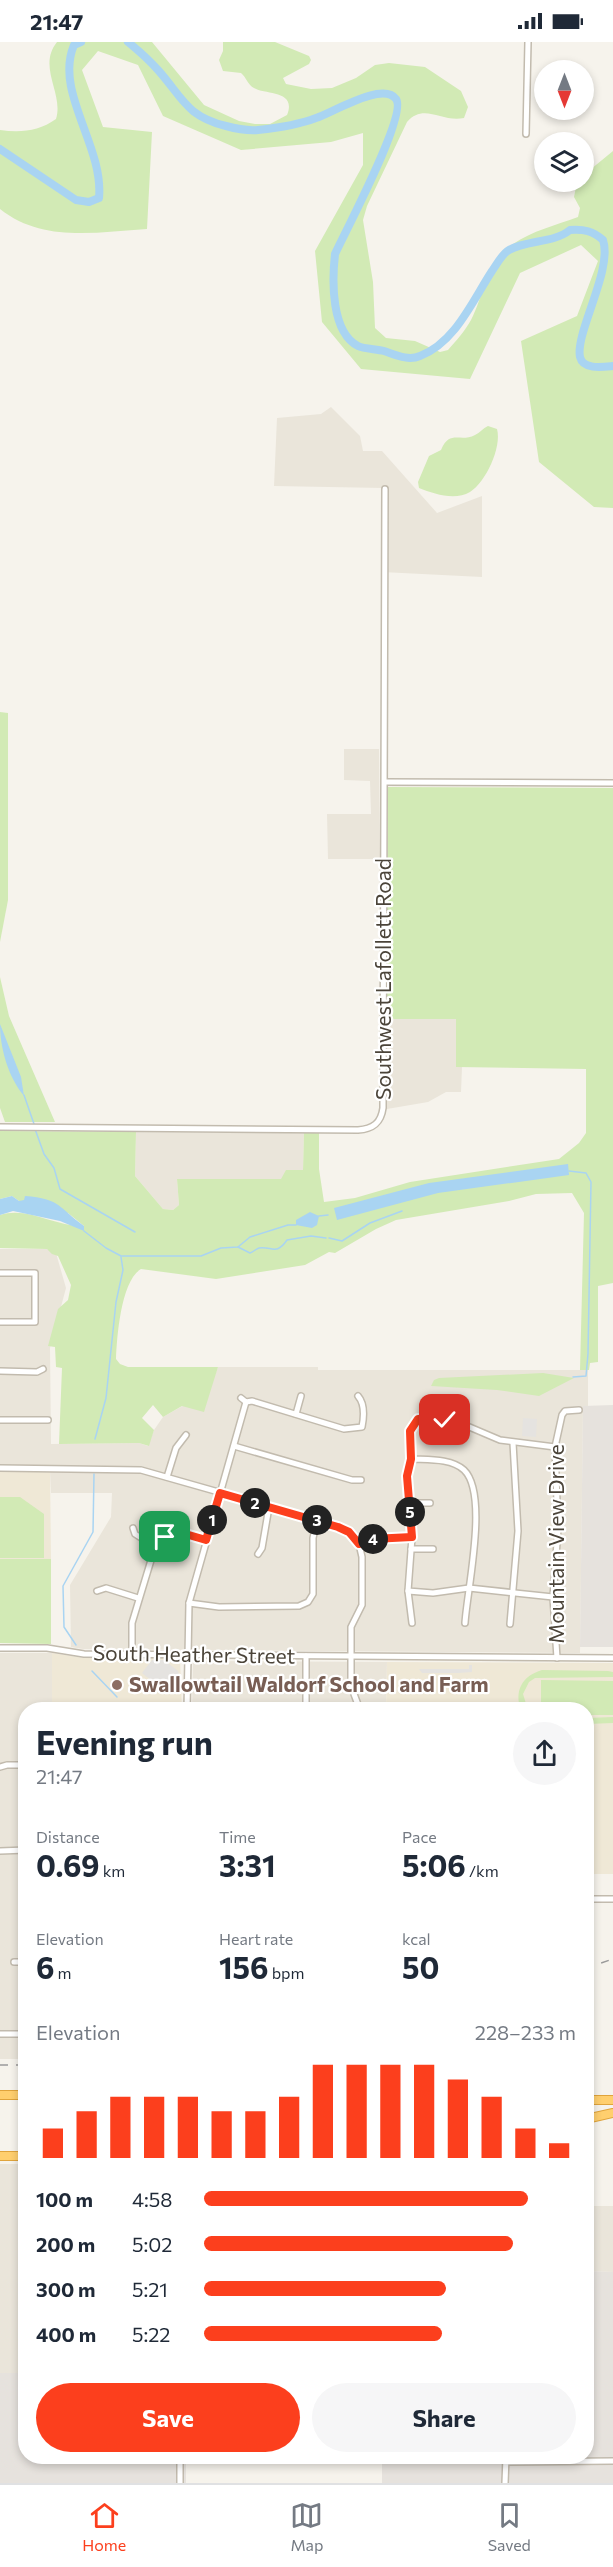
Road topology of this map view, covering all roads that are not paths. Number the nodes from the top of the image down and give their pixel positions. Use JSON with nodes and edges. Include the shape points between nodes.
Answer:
{"nodes":[{"id":1,"x":528,"y":42,"type":"edge"},
{"id":2,"x":526,"y":134,"type":"dead end"},
{"id":3,"x":385,"y":489,"type":"dead end"},
{"id":4,"x":385,"y":782,"type":"junction"},
{"id":5,"x":613,"y":783,"type":"edge"},
{"id":6,"x":2,"y":1127,"type":"edge"},
{"id":7,"x":0,"y":1273,"type":"edge"},
{"id":8,"x":0,"y":1322,"type":"edge"},
{"id":9,"x":43,"y":1369,"type":"dead end"},
{"id":10,"x":0,"y":1371,"type":"edge"},
{"id":11,"x":302,"y":1396,"type":"dead end"},
{"id":12,"x":358,"y":1396,"type":"dead end"},
{"id":13,"x":579,"y":1410,"type":"dead end"},
{"id":14,"x":296,"y":1414,"type":"junction"},
{"id":15,"x":0,"y":1420,"type":"edge"},
{"id":16,"x":48,"y":1420,"type":"dead end"},
{"id":17,"x":186,"y":1435,"type":"dead end"},
{"id":18,"x":513,"y":1443,"type":"junction"},
{"id":19,"x":234,"y":1446,"type":"junction"},
{"id":20,"x":555,"y":1447,"type":"junction"},
{"id":21,"x":411,"y":1459,"type":"junction"},
{"id":22,"x":0,"y":1468,"type":"edge"},
{"id":23,"x":166,"y":1477,"type":"junction"},
{"id":24,"x":361,"y":1480,"type":"dead end"},
{"id":25,"x":220,"y":1493,"type":"junction"},
{"id":26,"x":409,"y":1503,"type":"junction"},
{"id":27,"x":430,"y":1503,"type":"dead end"},
{"id":28,"x":269,"y":1507,"type":"junction"},
{"id":29,"x":317,"y":1520,"type":"junction"},
{"id":30,"x":133,"y":1528,"type":"dead end"},
{"id":31,"x":412,"y":1537,"type":"junction"},
{"id":32,"x":206,"y":1540,"type":"junction"},
{"id":33,"x":359,"y":1544,"type":"junction"},
{"id":34,"x":154,"y":1547,"type":"junction"},
{"id":35,"x":411,"y":1549,"type":"junction"},
{"id":36,"x":433,"y":1549,"type":"dead end"},
{"id":37,"x":258,"y":1554,"type":"dead end"},
{"id":38,"x":469,"y":1588,"type":"junction"},
{"id":39,"x":97,"y":1591,"type":"dead end"},
{"id":40,"x":408,"y":1591,"type":"junction"},
{"id":41,"x":512,"y":1594,"type":"junction"},
{"id":42,"x":553,"y":1597,"type":"junction"},
{"id":43,"x":138,"y":1598,"type":"junction"},
{"id":44,"x":189,"y":1603,"type":"junction"},
{"id":45,"x":412,"y":1623,"type":"dead end"},
{"id":46,"x":465,"y":1623,"type":"dead end"},
{"id":47,"x":510,"y":1623,"type":"dead end"},
{"id":48,"x":0,"y":1648,"type":"edge"},
{"id":49,"x":132,"y":1654,"type":"junction"},
{"id":50,"x":187,"y":1655,"type":"junction"},
{"id":51,"x":306,"y":1656,"type":"junction"},
{"id":52,"x":351,"y":1656,"type":"junction"},
{"id":53,"x":557,"y":1658,"type":"junction"},
{"id":54,"x":613,"y":1658,"type":"edge"},
{"id":55,"x":187,"y":1702,"type":"edge"},
{"id":56,"x":306,"y":1702,"type":"edge"},
{"id":57,"x":357,"y":1702,"type":"edge"},
{"id":58,"x":18,"y":1765,"type":"edge"},
{"id":59,"x":0,"y":1767,"type":"edge"},
{"id":60,"x":18,"y":1850,"type":"edge"},
{"id":61,"x":0,"y":1851,"type":"edge"},
{"id":62,"x":594,"y":1899,"type":"edge"},
{"id":63,"x":613,"y":1899,"type":"edge"},
{"id":64,"x":14,"y":1962,"type":"dead end"},
{"id":65,"x":18,"y":1962,"type":"edge"},
{"id":66,"x":0,"y":2034,"type":"edge"},
{"id":67,"x":18,"y":2034,"type":"edge"},
{"id":68,"x":0,"y":2095,"type":"edge"},
{"id":69,"x":18,"y":2096,"type":"edge"},
{"id":70,"x":594,"y":2100,"type":"edge"},
{"id":71,"x":613,"y":2100,"type":"edge"},
{"id":72,"x":613,"y":2113,"type":"edge"},
{"id":73,"x":594,"y":2117,"type":"edge"},
{"id":74,"x":0,"y":2156,"type":"edge"},
{"id":75,"x":18,"y":2156,"type":"edge"},
{"id":76,"x":594,"y":2461,"type":"edge"},
{"id":77,"x":613,"y":2461,"type":"edge"},
{"id":78,"x":180,"y":2464,"type":"edge"},
{"id":79,"x":506,"y":2464,"type":"edge"},
{"id":80,"x":180,"y":2483,"type":"edge"},
{"id":81,"x":506,"y":2483,"type":"edge"}],
"edges":[{"from":1,"to":2,"type":"street"},
{"from":3,"to":4,"type":"street","name":"Southwest Lafollett Road"},
{"from":4,"to":5,"type":"street"},
{"from":4,"to":6,"type":"street","name":"Southwest Lafollett Road","via":[[383,1108],[378,1124],[358,1130]]},
{"from":7,"to":8,"type":"street","via":[[35,1273],[35,1322]]},
{"from":9,"to":10,"type":"street"},
{"from":11,"to":14,"type":"street"},
{"from":12,"to":14,"type":"street","via":[[363,1401],[362,1427],[344,1429]]},
{"from":13,"to":20,"type":"street","name":"Mountain View Drive","via":[[562,1415]]},
{"from":14,"to":19,"type":"street","via":[[244,1400]]},
{"from":15,"to":16,"type":"street"},
{"from":17,"to":23,"type":"street","via":[[176,1448]]},
{"from":18,"to":20,"type":"street"},
{"from":18,"to":21,"type":"street","via":[[460,1423],[418,1419],[410,1431]]},
{"from":18,"to":41,"type":"street","via":[[518,1531]]},
{"from":19,"to":24,"type":"street"},
{"from":19,"to":25,"type":"street"},
{"from":20,"to":42,"type":"street","name":"Mountain View Drive","via":[[558,1528]]},
{"from":21,"to":26,"type":"street","via":[[407,1476]]},
{"from":21,"to":38,"type":"street","via":[[448,1462],[464,1470],[471,1481],[476,1530]]},
{"from":22,"to":23,"type":"street","via":[[126,1468]]},
{"from":23,"to":25,"type":"street"},
{"from":25,"to":28,"type":"street"},
{"from":25,"to":32,"type":"street"},
{"from":26,"to":27,"type":"street"},
{"from":26,"to":31,"type":"street"},
{"from":28,"to":29,"type":"street"},
{"from":28,"to":37,"type":"street"},
{"from":29,"to":33,"type":"street","via":[[349,1532]]},
{"from":29,"to":44,"type":"street","via":[[313,1538],[313,1594],[308,1602],[299,1606]]},
{"from":30,"to":34,"type":"street","via":[[135,1534]]},
{"from":31,"to":33,"type":"street","via":[[372,1539]]},
{"from":31,"to":35,"type":"street"},
{"from":32,"to":34,"type":"street","via":[[174,1534]]},
{"from":32,"to":44,"type":"street"},
{"from":33,"to":52,"type":"street","via":[[362,1605],[351,1627]]},
{"from":34,"to":43,"type":"street"},
{"from":35,"to":36,"type":"street"},
{"from":35,"to":40,"type":"street"},
{"from":38,"to":40,"type":"street","via":[[433,1593]]},
{"from":38,"to":41,"type":"street"},
{"from":38,"to":46,"type":"street"},
{"from":39,"to":43,"type":"street","via":[[106,1588]]},
{"from":40,"to":45,"type":"street"},
{"from":41,"to":42,"type":"street"},
{"from":41,"to":47,"type":"street"},
{"from":42,"to":53,"type":"street","name":"Mountain View Drive"},
{"from":43,"to":49,"type":"street","via":[[132,1623]]},
{"from":44,"to":50,"type":"street"},
{"from":48,"to":49,"type":"street","name":"South Heather Street"},
{"from":49,"to":50,"type":"street","name":"South Heather Street"},
{"from":50,"to":51,"type":"street","name":"South Heather Street"},
{"from":50,"to":55,"type":"street"},
{"from":51,"to":52,"type":"street","name":"South Heather Street"},
{"from":51,"to":56,"type":"street"},
{"from":52,"to":53,"type":"street","name":"South Heather Street"},
{"from":52,"to":57,"type":"street","via":[[351,1686]]},
{"from":53,"to":54,"type":"street","name":"South Heather Street"},
{"from":58,"to":59,"type":"street"},
{"from":60,"to":61,"type":"street"},
{"from":62,"to":63,"type":"street"},
{"from":64,"to":65,"type":"street"},
{"from":66,"to":67,"type":"street"},
{"from":68,"to":69,"type":"highway"},
{"from":70,"to":71,"type":"highway"},
{"from":72,"to":73,"type":"highway"},
{"from":74,"to":75,"type":"highway"},
{"from":76,"to":77,"type":"street"},
{"from":78,"to":80,"type":"street"},
{"from":79,"to":81,"type":"street"}]}
